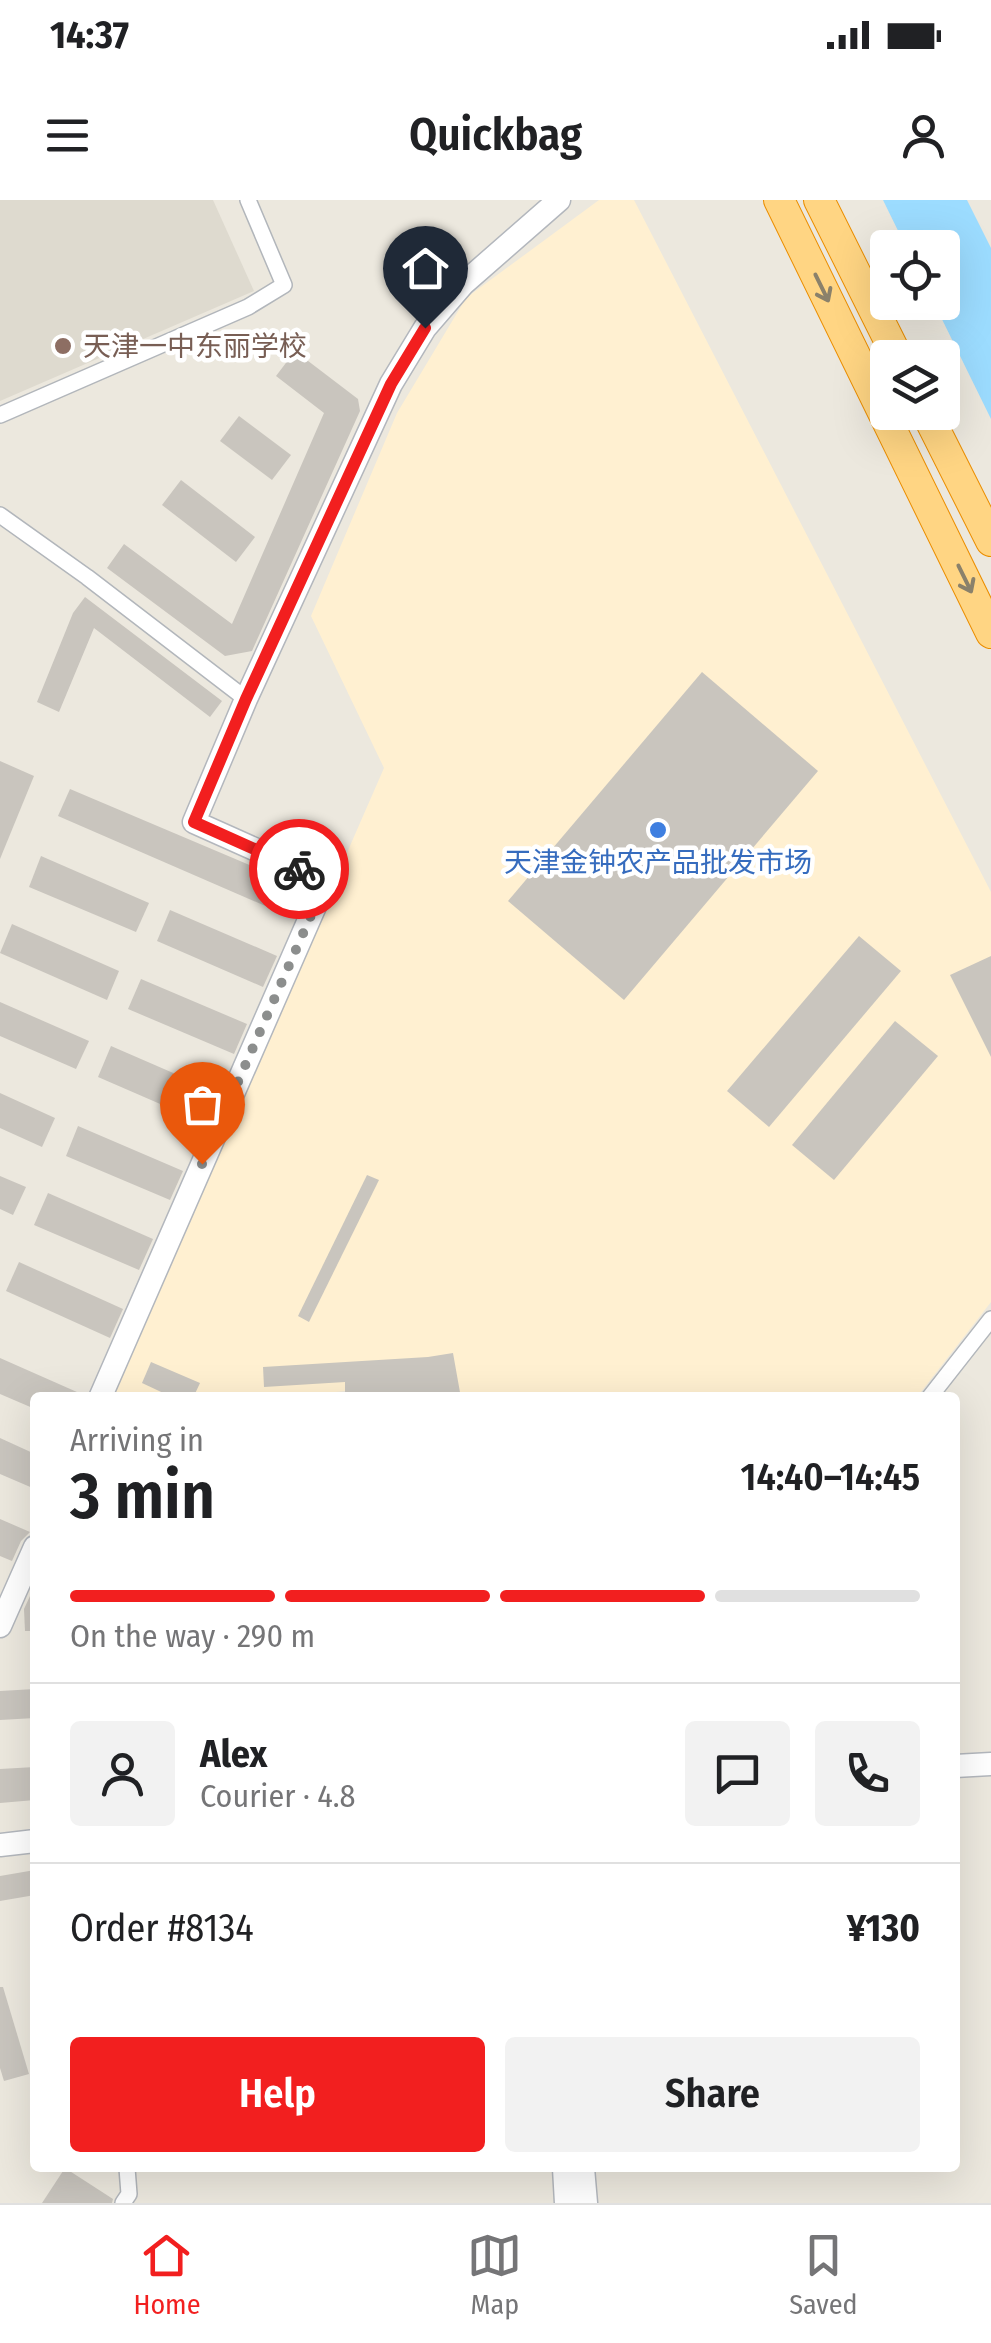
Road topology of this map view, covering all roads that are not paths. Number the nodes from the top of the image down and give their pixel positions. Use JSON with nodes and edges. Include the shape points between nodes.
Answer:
{"nodes":[{"id":1,"x":248,"y":200,"type":"edge"},
{"id":2,"x":559,"y":200,"type":"edge"},
{"id":3,"x":779,"y":200,"type":"edge"},
{"id":4,"x":818,"y":200,"type":"edge"},
{"id":5,"x":889,"y":340,"type":"edge"},
{"id":6,"x":0,"y":415,"type":"edge"},
{"id":7,"x":935,"y":430,"type":"edge"},
{"id":8,"x":0,"y":516,"type":"edge"},
{"id":9,"x":991,"y":541,"type":"edge"},
{"id":10,"x":991,"y":633,"type":"edge"},
{"id":11,"x":246,"y":699,"type":"junction"},
{"id":12,"x":991,"y":1318,"type":"edge"},
{"id":13,"x":103,"y":1392,"type":"edge"},
{"id":14,"x":934,"y":1392,"type":"edge"},
{"id":15,"x":30,"y":1558,"type":"edge"},
{"id":16,"x":0,"y":1626,"type":"edge"},
{"id":17,"x":991,"y":1767,"type":"edge"},
{"id":18,"x":960,"y":1769,"type":"edge"},
{"id":19,"x":30,"y":1831,"type":"edge"},
{"id":20,"x":0,"y":1834,"type":"edge"},
{"id":21,"x":30,"y":1842,"type":"edge"},
{"id":22,"x":0,"y":1845,"type":"edge"},
{"id":23,"x":127,"y":2172,"type":"edge"},
{"id":24,"x":564,"y":2172,"type":"edge"},
{"id":25,"x":584,"y":2172,"type":"edge"},
{"id":26,"x":123,"y":2203,"type":"edge"},
{"id":27,"x":566,"y":2203,"type":"edge"},
{"id":28,"x":586,"y":2203,"type":"edge"}],
"edges":[{"from":1,"to":6,"type":"street","via":[[284,285],[248,307]]},
{"from":2,"to":11,"type":"street","via":[[462,284],[425,328],[391,384]]},
{"from":3,"to":10,"type":"highway","one_way":true},
{"from":4,"to":5,"type":"highway"},
{"from":7,"to":9,"type":"highway"},
{"from":8,"to":11,"type":"street"},
{"from":11,"to":13,"type":"street","via":[[194,822],[326,881]]},
{"from":12,"to":14,"type":"street"},
{"from":15,"to":16,"type":"street"},
{"from":17,"to":18,"type":"street"},
{"from":19,"to":20,"type":"street"},
{"from":21,"to":22,"type":"street"},
{"from":23,"to":26,"type":"street"},
{"from":24,"to":27,"type":"street"},
{"from":25,"to":28,"type":"street"}]}
